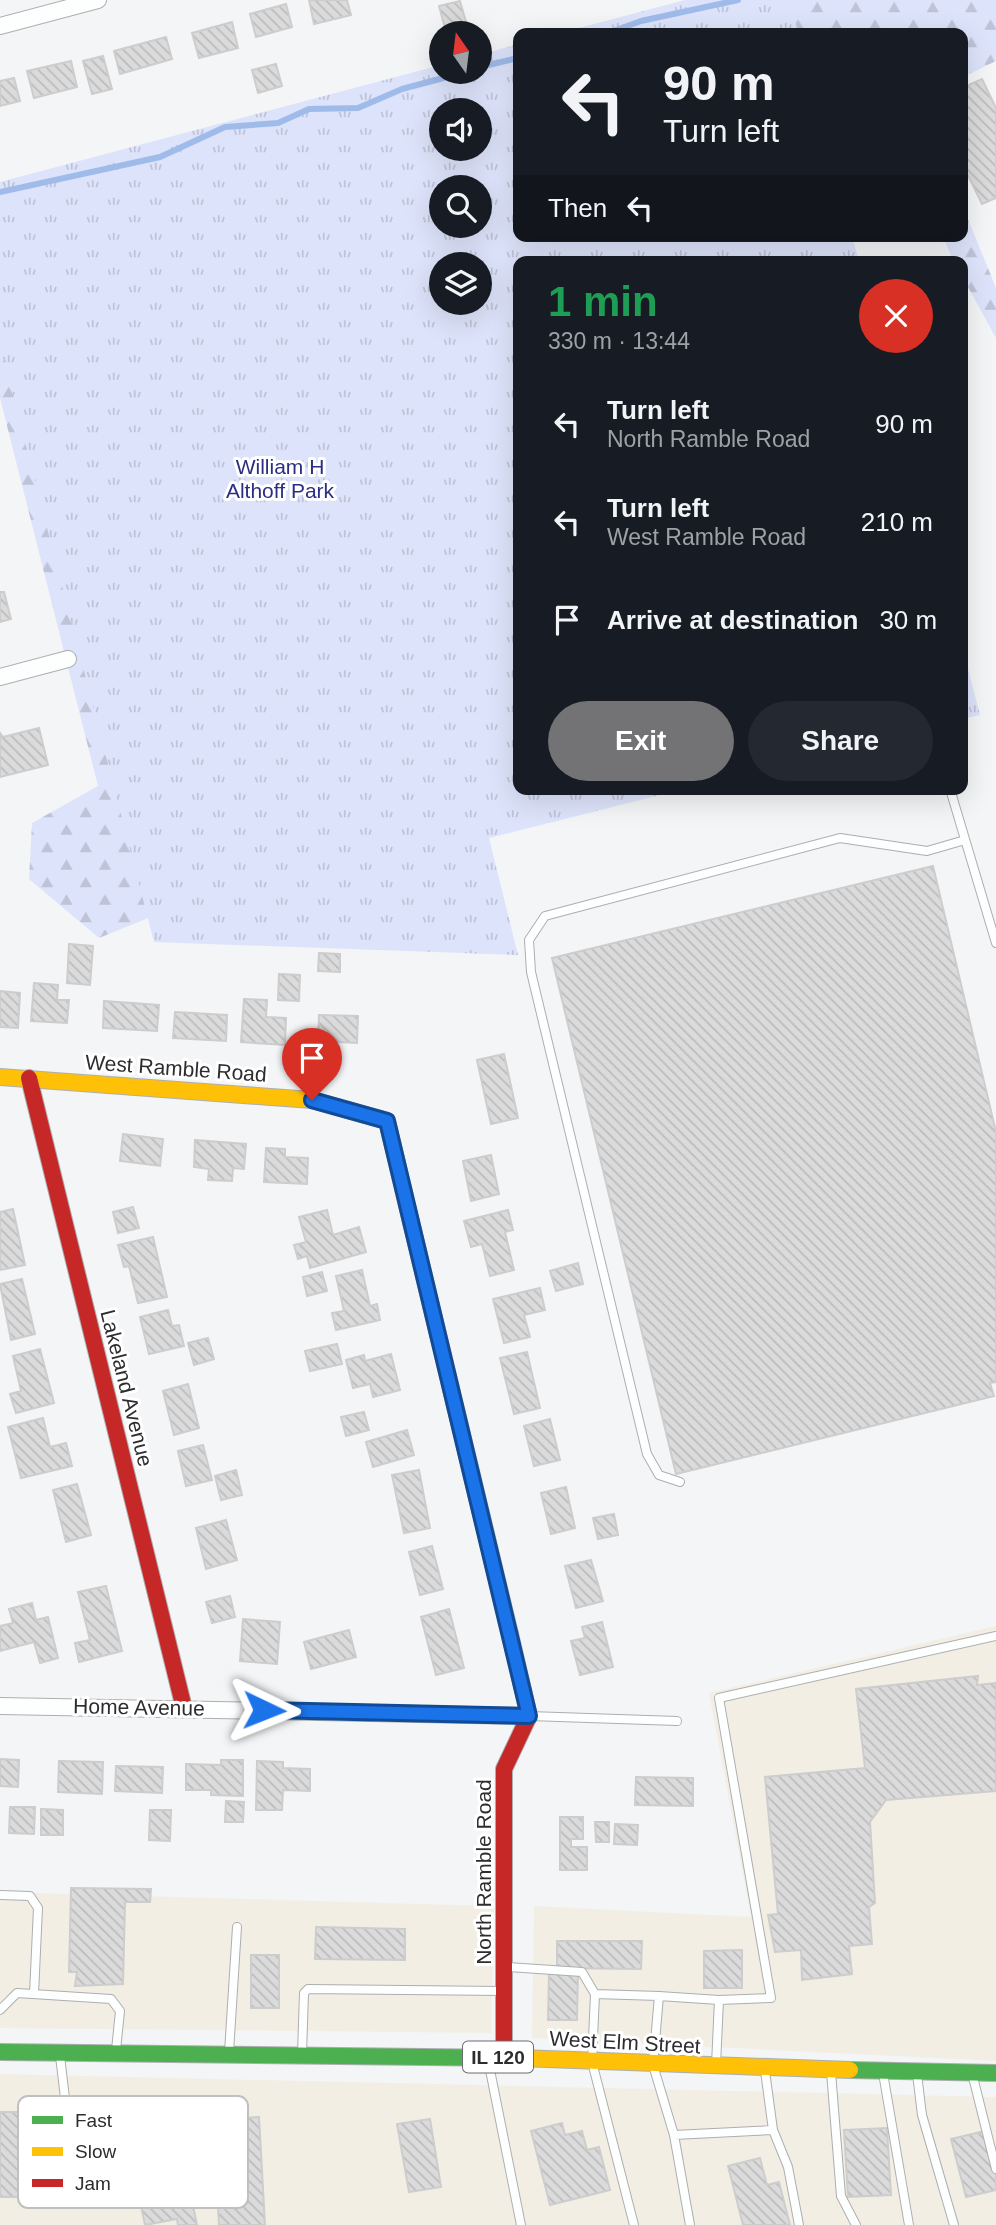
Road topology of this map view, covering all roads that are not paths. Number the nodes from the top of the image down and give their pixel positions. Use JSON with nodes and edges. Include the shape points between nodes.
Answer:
{"nodes":[{"id":1,"x":98,"y":0,"type":"edge"},
{"id":2,"x":0,"y":26,"type":"edge"},
{"id":3,"x":68,"y":659,"type":"dead end"},
{"id":4,"x":0,"y":677,"type":"edge"},
{"id":5,"x":952,"y":795,"type":"edge"},
{"id":6,"x":965,"y":840,"type":"junction"},
{"id":7,"x":996,"y":943,"type":"edge"},
{"id":8,"x":0,"y":1077,"type":"edge"},
{"id":9,"x":29,"y":1078,"type":"junction"},
{"id":10,"x":680,"y":1482,"type":"dead end"},
{"id":11,"x":996,"y":1636,"type":"edge"},
{"id":12,"x":0,"y":1706,"type":"edge"},
{"id":13,"x":184,"y":1708,"type":"junction"},
{"id":14,"x":529,"y":1716,"type":"junction"},
{"id":15,"x":677,"y":1721,"type":"dead end"},
{"id":16,"x":0,"y":1895,"type":"edge"},
{"id":17,"x":237,"y":1927,"type":"dead end"},
{"id":18,"x":504,"y":1967,"type":"junction"},
{"id":19,"x":504,"y":1991,"type":"junction"},
{"id":20,"x":34,"y":1994,"type":"junction"},
{"id":21,"x":595,"y":1994,"type":"junction"},
{"id":22,"x":659,"y":1996,"type":"junction"},
{"id":23,"x":719,"y":2000,"type":"junction"},
{"id":24,"x":0,"y":2010,"type":"edge"},
{"id":25,"x":0,"y":2052,"type":"edge"},
{"id":26,"x":59,"y":2053,"type":"junction"},
{"id":27,"x":116,"y":2053,"type":"junction"},
{"id":28,"x":229,"y":2054,"type":"junction"},
{"id":29,"x":302,"y":2055,"type":"junction"},
{"id":30,"x":487,"y":2057,"type":"junction"},
{"id":31,"x":504,"y":2057,"type":"junction"},
{"id":32,"x":592,"y":2062,"type":"junction"},
{"id":33,"x":653,"y":2065,"type":"junction"},
{"id":34,"x":715,"y":2067,"type":"junction"},
{"id":35,"x":765,"y":2068,"type":"junction"},
{"id":36,"x":831,"y":2069,"type":"junction"},
{"id":37,"x":883,"y":2070,"type":"junction"},
{"id":38,"x":916,"y":2071,"type":"junction"},
{"id":39,"x":971,"y":2072,"type":"junction"},
{"id":40,"x":996,"y":2073,"type":"edge"},
{"id":41,"x":64,"y":2096,"type":"edge"},
{"id":42,"x":773,"y":2130,"type":"junction"},
{"id":43,"x":674,"y":2135,"type":"junction"},
{"id":44,"x":996,"y":2169,"type":"edge"},
{"id":45,"x":521,"y":2225,"type":"edge"},
{"id":46,"x":634,"y":2225,"type":"edge"},
{"id":47,"x":690,"y":2225,"type":"edge"},
{"id":48,"x":799,"y":2225,"type":"edge"},
{"id":49,"x":856,"y":2225,"type":"edge"},
{"id":50,"x":909,"y":2225,"type":"edge"},
{"id":51,"x":954,"y":2225,"type":"edge"}],
"edges":[{"from":1,"to":2,"type":"street"},
{"from":3,"to":4,"type":"street"},
{"from":5,"to":6,"type":"lane"},
{"from":6,"to":7,"type":"lane"},
{"from":6,"to":10,"type":"lane","via":[[927,850],[840,838],[545,916],[530,940],[531,972],[647,1454],[659,1475]]},
{"from":8,"to":9,"type":"street","name":"West Ramble Road"},
{"from":9,"to":13,"type":"street","name":"Lakeland Avenue"},
{"from":9,"to":14,"type":"street","name":"West Ramble Road","via":[[312,1100],[387,1121]]},
{"from":11,"to":23,"type":"lane","via":[[719,1698],[771,1998]]},
{"from":12,"to":13,"type":"street","name":"Home Avenue"},
{"from":13,"to":14,"type":"street","name":"Home Avenue"},
{"from":14,"to":15,"type":"lane"},
{"from":14,"to":18,"type":"street","name":"North Ramble Road","via":[[503,1769]]},
{"from":16,"to":20,"type":"lane","via":[[30,1896],[38,1908]]},
{"from":17,"to":28,"type":"lane"},
{"from":18,"to":19,"type":"street","name":"North Ramble Road"},
{"from":18,"to":21,"type":"lane","via":[[582,1972]]},
{"from":19,"to":29,"type":"lane","via":[[308,1989],[304,1993]]},
{"from":19,"to":31,"type":"street","name":"North Ramble Road"},
{"from":20,"to":24,"type":"lane","via":[[17,1993]]},
{"from":20,"to":27,"type":"lane","via":[[111,1999],[120,2011]]},
{"from":21,"to":22,"type":"lane"},
{"from":21,"to":32,"type":"lane"},
{"from":22,"to":23,"type":"lane"},
{"from":22,"to":33,"type":"lane"},
{"from":23,"to":34,"type":"lane"},
{"from":25,"to":26,"type":"street","name":"West Elm Street","number":"IL 120"},
{"from":26,"to":27,"type":"street","name":"West Elm Street","number":"IL 120"},
{"from":26,"to":41,"type":"lane"},
{"from":27,"to":28,"type":"street","name":"West Elm Street","number":"IL 120"},
{"from":28,"to":29,"type":"street","name":"West Elm Street","number":"IL 120"},
{"from":29,"to":30,"type":"street","name":"West Elm Street","number":"IL 120"},
{"from":30,"to":31,"type":"street","name":"West Elm Street","number":"IL 120"},
{"from":30,"to":45,"type":"lane"},
{"from":31,"to":32,"type":"street","name":"West Elm Street","number":"IL 120"},
{"from":32,"to":33,"type":"street","name":"West Elm Street","number":"IL 120"},
{"from":32,"to":46,"type":"lane"},
{"from":33,"to":34,"type":"street","name":"West Elm Street","number":"IL 120"},
{"from":33,"to":43,"type":"lane"},
{"from":34,"to":35,"type":"street","name":"West Elm Street","number":"IL 120"},
{"from":35,"to":36,"type":"street","name":"West Elm Street","number":"IL 120"},
{"from":35,"to":42,"type":"lane"},
{"from":36,"to":37,"type":"street","name":"West Elm Street","number":"IL 120"},
{"from":36,"to":49,"type":"lane","via":[[841,2196]]},
{"from":37,"to":38,"type":"street","name":"West Elm Street","number":"IL 120"},
{"from":37,"to":50,"type":"lane"},
{"from":38,"to":39,"type":"street","name":"West Elm Street","number":"IL 120"},
{"from":38,"to":51,"type":"lane","via":[[922,2115]]},
{"from":39,"to":40,"type":"street","name":"West Elm Street","number":"IL 120"},
{"from":39,"to":44,"type":"lane"},
{"from":42,"to":43,"type":"lane"},
{"from":42,"to":48,"type":"lane","via":[[788,2167]]},
{"from":43,"to":47,"type":"lane"}]}
